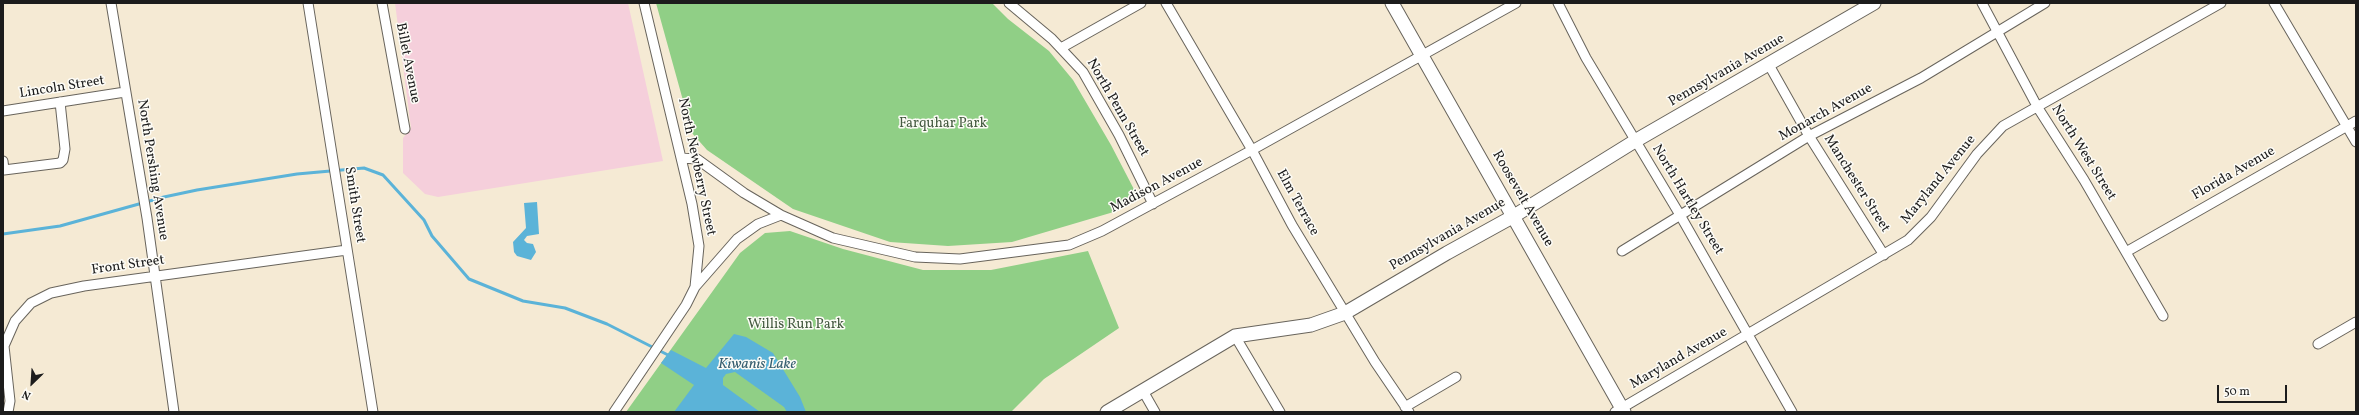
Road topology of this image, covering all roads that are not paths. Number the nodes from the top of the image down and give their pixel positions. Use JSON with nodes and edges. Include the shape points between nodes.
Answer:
{"nodes":[{"id":1,"x":111,"y":3,"type":"edge"},
{"id":2,"x":308,"y":3,"type":"edge"},
{"id":3,"x":382,"y":3,"type":"edge"},
{"id":4,"x":644,"y":3,"type":"edge"},
{"id":5,"x":1009,"y":3,"type":"edge"},
{"id":6,"x":1141,"y":3,"type":"edge"},
{"id":7,"x":1166,"y":3,"type":"edge"},
{"id":8,"x":1392,"y":3,"type":"edge"},
{"id":9,"x":1516,"y":3,"type":"edge"},
{"id":10,"x":1558,"y":3,"type":"edge"},
{"id":11,"x":1874,"y":3,"type":"edge"},
{"id":12,"x":1982,"y":3,"type":"edge"},
{"id":13,"x":2045,"y":3,"type":"edge"},
{"id":14,"x":2221,"y":3,"type":"edge"},
{"id":15,"x":2274,"y":3,"type":"edge"},
{"id":16,"x":1997,"y":30,"type":"junction"},
{"id":17,"x":1061,"y":48,"type":"junction"},
{"id":18,"x":1422,"y":56,"type":"junction"},
{"id":19,"x":1769,"y":66,"type":"junction"},
{"id":20,"x":125,"y":92,"type":"junction"},
{"id":21,"x":60,"y":102,"type":"junction"},
{"id":22,"x":2038,"y":108,"type":"junction"},
{"id":23,"x":3,"y":111,"type":"edge"},
{"id":24,"x":2356,"y":121,"type":"edge"},
{"id":25,"x":2348,"y":126,"type":"junction"},
{"id":26,"x":405,"y":128,"type":"dead end"},
{"id":27,"x":1809,"y":136,"type":"junction"},
{"id":28,"x":1635,"y":141,"type":"junction"},
{"id":29,"x":2356,"y":142,"type":"edge"},
{"id":30,"x":1252,"y":150,"type":"junction"},
{"id":31,"x":681,"y":158,"type":"junction"},
{"id":32,"x":4,"y":165,"type":"edge"},
{"id":33,"x":1153,"y":204,"type":"junction"},
{"id":34,"x":781,"y":215,"type":"junction"},
{"id":35,"x":1680,"y":215,"type":"junction"},
{"id":36,"x":1514,"y":216,"type":"junction"},
{"id":37,"x":347,"y":250,"type":"junction"},
{"id":38,"x":1622,"y":251,"type":"dead end"},
{"id":39,"x":2126,"y":252,"type":"junction"},
{"id":40,"x":1884,"y":255,"type":"junction"},
{"id":41,"x":154,"y":277,"type":"junction"},
{"id":42,"x":695,"y":287,"type":"junction"},
{"id":43,"x":1345,"y":313,"type":"junction"},
{"id":44,"x":2163,"y":316,"type":"dead end"},
{"id":45,"x":2356,"y":322,"type":"edge"},
{"id":46,"x":1749,"y":334,"type":"junction"},
{"id":47,"x":1235,"y":336,"type":"junction"},
{"id":48,"x":2318,"y":344,"type":"dead end"},
{"id":49,"x":4,"y":367,"type":"edge"},
{"id":50,"x":1456,"y":376,"type":"dead end"},
{"id":51,"x":1143,"y":390,"type":"junction"},
{"id":52,"x":1407,"y":409,"type":"edge"},
{"id":53,"x":1620,"y":411,"type":"edge"},
{"id":54,"x":8,"y":412,"type":"edge"},
{"id":55,"x":174,"y":412,"type":"edge"},
{"id":56,"x":373,"y":412,"type":"edge"},
{"id":57,"x":614,"y":412,"type":"edge"},
{"id":58,"x":1107,"y":412,"type":"edge"},
{"id":59,"x":1155,"y":412,"type":"edge"},
{"id":60,"x":1280,"y":412,"type":"edge"},
{"id":61,"x":1792,"y":412,"type":"edge"}],
"edges":[{"from":1,"to":20,"type":"street","name":"North Pershing Avenue"},
{"from":2,"to":37,"type":"street","name":"Smith Street"},
{"from":3,"to":26,"type":"street","name":"Billet Avenue"},
{"from":4,"to":31,"type":"street","name":"North Newberry Street"},
{"from":5,"to":17,"type":"street","name":"North Penn Street"},
{"from":6,"to":17,"type":"street"},
{"from":7,"to":30,"type":"street","name":"Elm Terrace"},
{"from":8,"to":18,"type":"street","name":"Roosevelt Avenue"},
{"from":9,"to":18,"type":"street","name":"Madison Avenue"},
{"from":10,"to":28,"type":"street","name":"North Hartley Street","via":[[1586,58]]},
{"from":11,"to":19,"type":"street","name":"Pennsylvania Avenue"},
{"from":12,"to":16,"type":"street","name":"North West Street"},
{"from":13,"to":16,"type":"street","name":"Monarch Avenue"},
{"from":14,"to":22,"type":"street","name":"Maryland Avenue"},
{"from":15,"to":25,"type":"street"},
{"from":16,"to":22,"type":"street","name":"North West Street"},
{"from":16,"to":27,"type":"street","name":"Monarch Avenue","via":[[1920,78]]},
{"from":17,"to":33,"type":"street","name":"North Penn Street","via":[[1083,72],[1119,135]]},
{"from":18,"to":30,"type":"street","name":"Madison Avenue"},
{"from":18,"to":36,"type":"street","name":"Roosevelt Avenue"},
{"from":19,"to":27,"type":"street","name":"Manchester Street"},
{"from":19,"to":28,"type":"street","name":"Pennsylvania Avenue"},
{"from":20,"to":21,"type":"street","name":"Lincoln Street"},
{"from":20,"to":41,"type":"street","name":"North Pershing Avenue","via":[[147,218]]},
{"from":21,"to":23,"type":"street","name":"Lincoln Street"},
{"from":21,"to":32,"type":"street","via":[[65,149],[63,160],[60,163]]},
{"from":22,"to":39,"type":"street","name":"North West Street"},
{"from":22,"to":40,"type":"street","name":"Maryland Avenue","via":[[2003,126],[1977,154],[1930,217],[1908,240]]},
{"from":24,"to":25,"type":"street","name":"Florida Avenue"},
{"from":25,"to":29,"type":"street"},
{"from":25,"to":39,"type":"street","name":"Florida Avenue"},
{"from":27,"to":35,"type":"street","name":"Monarch Avenue"},
{"from":27,"to":40,"type":"street","name":"Manchester Street"},
{"from":28,"to":35,"type":"street","name":"North Hartley Street"},
{"from":28,"to":36,"type":"street","name":"Pennsylvania Avenue"},
{"from":30,"to":33,"type":"street","name":"Madison Avenue"},
{"from":30,"to":43,"type":"street","name":"Elm Terrace","via":[[1292,225]]},
{"from":31,"to":34,"type":"street","name":"Madison Avenue","via":[[697,159],[744,193]]},
{"from":31,"to":42,"type":"street","name":"North Newberry Street","via":[[698,229]]},
{"from":33,"to":34,"type":"street","name":"Madison Avenue","via":[[1069,245],[960,259],[915,257],[833,238]]},
{"from":34,"to":42,"type":"street","via":[[758,224],[737,239]]},
{"from":35,"to":38,"type":"street","name":"Monarch Avenue"},
{"from":35,"to":46,"type":"street","name":"North Hartley Street"},
{"from":36,"to":43,"type":"street","name":"Pennsylvania Avenue","via":[[1447,252]]},
{"from":36,"to":53,"type":"street","name":"Roosevelt Avenue"},
{"from":37,"to":41,"type":"street","name":"Front Street"},
{"from":37,"to":56,"type":"street","name":"Smith Street"},
{"from":39,"to":44,"type":"street","name":"North West Street"},
{"from":40,"to":46,"type":"street","name":"Maryland Avenue"},
{"from":41,"to":49,"type":"street","name":"Front Street","via":[[58,292],[31,303],[15,321],[4,346]]},
{"from":41,"to":55,"type":"street","name":"North Pershing Avenue"},
{"from":42,"to":57,"type":"street","name":"North Newberry Street","via":[[665,338]]},
{"from":43,"to":47,"type":"street","name":"Pennsylvania Avenue","via":[[1310,324]]},
{"from":43,"to":52,"type":"street","name":"Elm Terrace"},
{"from":45,"to":48,"type":"street"},
{"from":46,"to":53,"type":"street","name":"Maryland Avenue"},
{"from":46,"to":61,"type":"street","name":"North Hartley Street"},
{"from":47,"to":51,"type":"street","name":"Pennsylvania Avenue"},
{"from":47,"to":60,"type":"street"},
{"from":49,"to":54,"type":"street","name":"Front Street","via":[[10,401]]},
{"from":50,"to":52,"type":"street"},
{"from":51,"to":58,"type":"street","name":"Pennsylvania Avenue"},
{"from":51,"to":59,"type":"street"}]}
